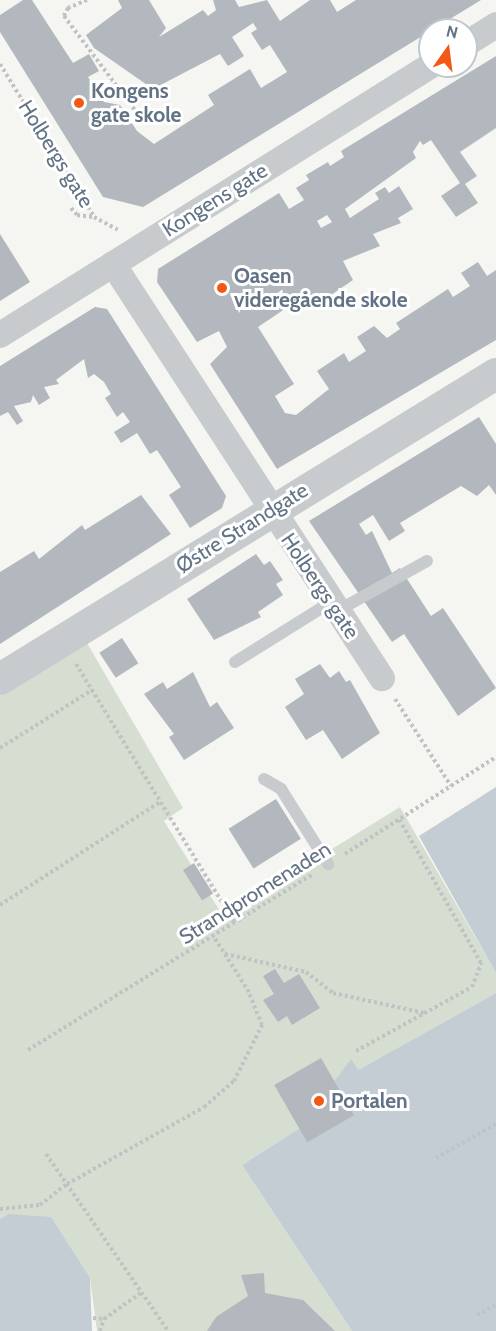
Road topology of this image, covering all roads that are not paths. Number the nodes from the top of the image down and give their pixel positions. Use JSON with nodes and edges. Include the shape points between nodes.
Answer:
{"nodes":[{"id":1,"x":496,"y":25,"type":"edge"},
{"id":2,"x":478,"y":36,"type":"edge"},
{"id":3,"x":418,"y":73,"type":"edge"},
{"id":4,"x":113,"y":264,"type":"junction"},
{"id":5,"x":0,"y":334,"type":"edge"},
{"id":6,"x":493,"y":384,"type":"edge"},
{"id":7,"x":269,"y":509,"type":"junction"},
{"id":8,"x":427,"y":561,"type":"dead end"},
{"id":9,"x":334,"y":606,"type":"junction"},
{"id":10,"x":235,"y":662,"type":"dead end"},
{"id":11,"x":382,"y":678,"type":"road end"},
{"id":12,"x":0,"y":679,"type":"edge"},
{"id":13,"x":264,"y":779,"type":"dead end"},
{"id":14,"x":328,"y":864,"type":"road end"}],
"edges":[{"from":1,"to":2,"type":"street"},
{"from":3,"to":4,"type":"street","name":"Kongens gate"},
{"from":4,"to":5,"type":"street","name":"Kongens gate"},
{"from":4,"to":7,"type":"street","name":"Holbergs gate"},
{"from":6,"to":7,"type":"street","name":"Østre Strandgate"},
{"from":7,"to":9,"type":"street","name":"Holbergs gate"},
{"from":7,"to":12,"type":"street","name":"Østre Strandgate"},
{"from":8,"to":9,"type":"lane"},
{"from":9,"to":10,"type":"lane"},
{"from":9,"to":11,"type":"street","name":"Holbergs gate"},
{"from":13,"to":14,"type":"lane","via":[[282,789]]}]}
